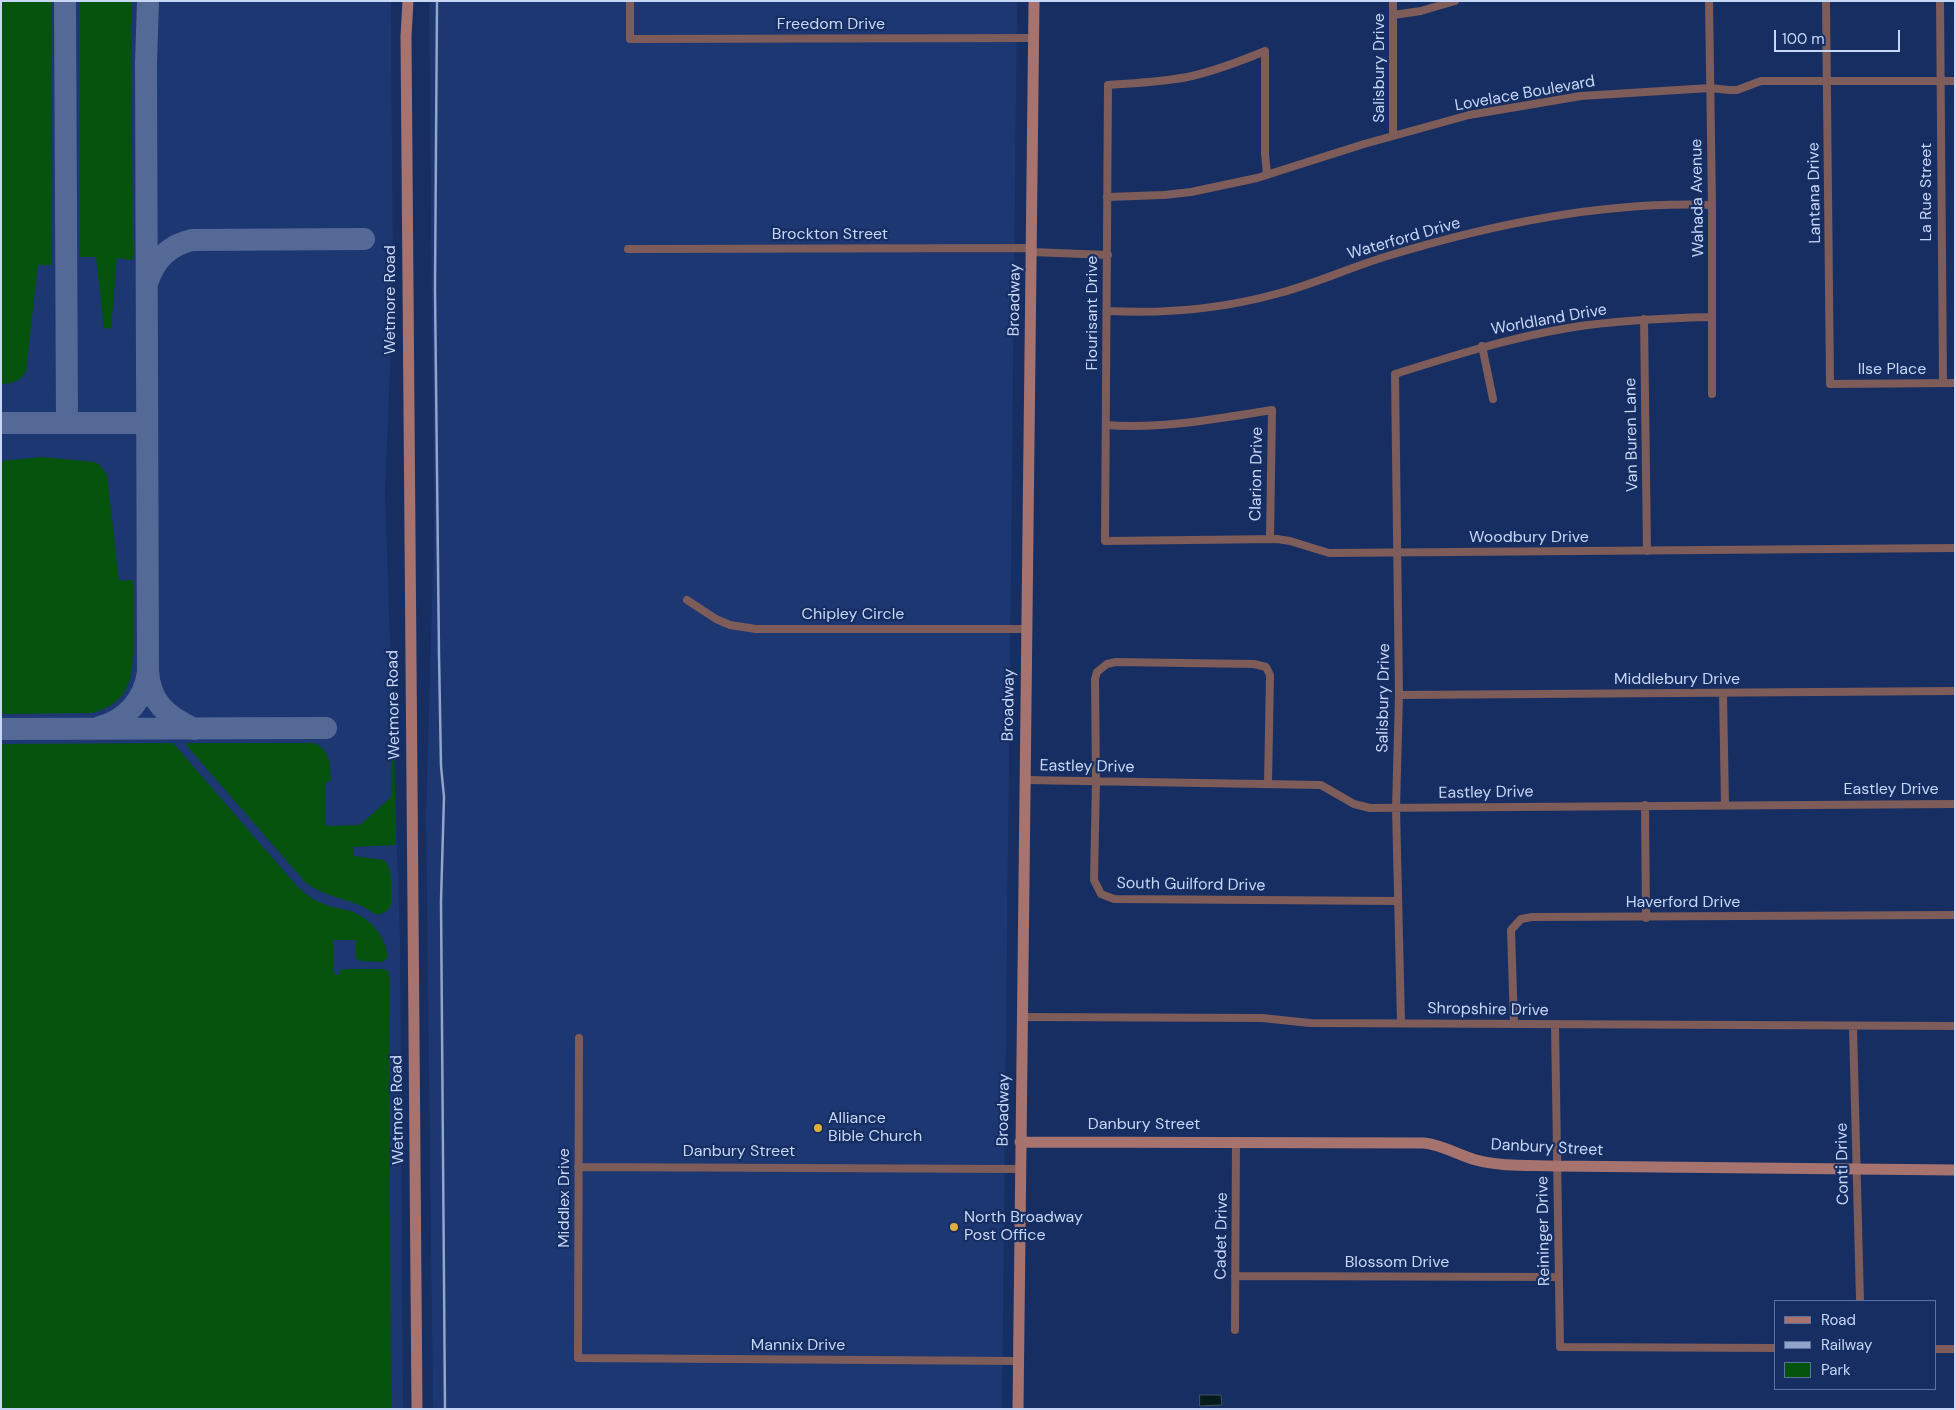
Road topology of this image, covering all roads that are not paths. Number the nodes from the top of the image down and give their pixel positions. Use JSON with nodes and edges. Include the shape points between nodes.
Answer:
{"nodes":[{"id":1,"x":408,"y":1,"type":"edge"},
{"id":2,"x":630,"y":1,"type":"edge"},
{"id":3,"x":1034,"y":1,"type":"edge"},
{"id":4,"x":1393,"y":1,"type":"edge"},
{"id":5,"x":1455,"y":1,"type":"edge"},
{"id":6,"x":1709,"y":1,"type":"edge"},
{"id":7,"x":1826,"y":1,"type":"edge"},
{"id":8,"x":1940,"y":1,"type":"edge"},
{"id":9,"x":1394,"y":15,"type":"junction"},
{"id":10,"x":1033,"y":38,"type":"junction"},
{"id":11,"x":1955,"y":80,"type":"edge"},
{"id":12,"x":1827,"y":81,"type":"junction"},
{"id":13,"x":1940,"y":81,"type":"junction"},
{"id":14,"x":1710,"y":88,"type":"junction"},
{"id":15,"x":1393,"y":135,"type":"junction"},
{"id":16,"x":1267,"y":175,"type":"junction"},
{"id":17,"x":1108,"y":197,"type":"junction"},
{"id":18,"x":1712,"y":205,"type":"junction"},
{"id":19,"x":628,"y":249,"type":"dead end"},
{"id":20,"x":1032,"y":250,"type":"junction"},
{"id":21,"x":1108,"y":255,"type":"junction"},
{"id":22,"x":1107,"y":311,"type":"junction"},
{"id":23,"x":1712,"y":317,"type":"junction"},
{"id":24,"x":1644,"y":319,"type":"junction"},
{"id":25,"x":1482,"y":346,"type":"junction"},
{"id":26,"x":1395,"y":374,"type":"joint"},
{"id":27,"x":1943,"y":383,"type":"junction"},
{"id":28,"x":1955,"y":383,"type":"edge"},
{"id":29,"x":1830,"y":384,"type":"joint"},
{"id":30,"x":1712,"y":394,"type":"dead end"},
{"id":31,"x":1493,"y":399,"type":"dead end"},
{"id":32,"x":1106,"y":425,"type":"junction"},
{"id":33,"x":1270,"y":539,"type":"junction"},
{"id":34,"x":1105,"y":541,"type":"joint"},
{"id":35,"x":1955,"y":548,"type":"edge"},
{"id":36,"x":1647,"y":551,"type":"junction"},
{"id":37,"x":1398,"y":553,"type":"junction"},
{"id":38,"x":687,"y":600,"type":"dead end"},
{"id":39,"x":1026,"y":629,"type":"junction"},
{"id":40,"x":1955,"y":691,"type":"edge"},
{"id":41,"x":1724,"y":693,"type":"junction"},
{"id":42,"x":1399,"y":695,"type":"junction"},
{"id":43,"x":1024,"y":780,"type":"junction"},
{"id":44,"x":1096,"y":781,"type":"junction"},
{"id":45,"x":1268,"y":783,"type":"junction"},
{"id":46,"x":1725,"y":804,"type":"junction"},
{"id":47,"x":1955,"y":804,"type":"edge"},
{"id":48,"x":1645,"y":805,"type":"junction"},
{"id":49,"x":1396,"y":808,"type":"junction"},
{"id":50,"x":1398,"y":901,"type":"junction"},
{"id":51,"x":1955,"y":915,"type":"edge"},
{"id":52,"x":1646,"y":918,"type":"junction"},
{"id":53,"x":1022,"y":1017,"type":"junction"},
{"id":54,"x":1401,"y":1022,"type":"junction"},
{"id":55,"x":1514,"y":1024,"type":"junction"},
{"id":56,"x":1555,"y":1024,"type":"junction"},
{"id":57,"x":1955,"y":1026,"type":"edge"},
{"id":58,"x":1853,"y":1027,"type":"junction"},
{"id":59,"x":579,"y":1038,"type":"dead end"},
{"id":60,"x":1236,"y":1141,"type":"junction"},
{"id":61,"x":1020,"y":1142,"type":"junction"},
{"id":62,"x":1557,"y":1166,"type":"junction"},
{"id":63,"x":578,"y":1167,"type":"junction"},
{"id":64,"x":1020,"y":1169,"type":"junction"},
{"id":65,"x":1858,"y":1170,"type":"junction"},
{"id":66,"x":1955,"y":1170,"type":"edge"},
{"id":67,"x":1235,"y":1276,"type":"junction"},
{"id":68,"x":1558,"y":1277,"type":"junction"},
{"id":69,"x":1860,"y":1300,"type":"edge"},
{"id":70,"x":1234,"y":1330,"type":"dead end"},
{"id":71,"x":1774,"y":1348,"type":"edge"},
{"id":72,"x":1936,"y":1349,"type":"edge"},
{"id":73,"x":1955,"y":1349,"type":"edge"},
{"id":74,"x":578,"y":1358,"type":"joint"},
{"id":75,"x":1018,"y":1361,"type":"junction"},
{"id":76,"x":417,"y":1409,"type":"edge"},
{"id":77,"x":1018,"y":1409,"type":"edge"}],
"edges":[{"from":1,"to":76,"type":"main road","name":"Wetmore Road"},
{"from":2,"to":10,"type":"street","name":"Freedom Drive","via":[[630,39]]},
{"from":3,"to":10,"type":"main road","name":"Broadway"},
{"from":4,"to":9,"type":"street","name":"Salisbury Drive"},
{"from":5,"to":9,"type":"street"},
{"from":6,"to":14,"type":"street","name":"Wahada Avenue"},
{"from":7,"to":12,"type":"street","name":"Lantana Drive"},
{"from":8,"to":13,"type":"street","name":"La Rue Street"},
{"from":9,"to":15,"type":"street","name":"Salisbury Drive"},
{"from":10,"to":20,"type":"main road","name":"Broadway"},
{"from":11,"to":13,"type":"street","name":"Lovelace Boulevard"},
{"from":12,"to":13,"type":"street","name":"Lovelace Boulevard"},
{"from":12,"to":14,"type":"street","name":"Lovelace Boulevard","via":[[1761,81],[1737,90]]},
{"from":12,"to":29,"type":"street","name":"Lantana Drive"},
{"from":13,"to":27,"type":"street","name":"La Rue Street"},
{"from":14,"to":15,"type":"street","name":"Lovelace Boulevard","via":[[1581,96],[1469,115]]},
{"from":14,"to":18,"type":"street","name":"Wahada Avenue"},
{"from":15,"to":16,"type":"street","name":"Lovelace Boulevard"},
{"from":16,"to":17,"type":"street","name":"Lovelace Boulevard","via":[[1192,192]]},
{"from":16,"to":17,"type":"street","name":"Flourisant Drive","via":[[1264,153],[1265,51],[1192,76],[1108,85]]},
{"from":17,"to":21,"type":"street","name":"Flourisant Drive"},
{"from":18,"to":22,"type":"street","name":"Waterford Drive","via":[[1578,212],[1500,226],[1391,255],[1278,294],[1219,307],[1166,312]]},
{"from":18,"to":23,"type":"street","name":"Wahada Avenue"},
{"from":19,"to":20,"type":"street","name":"Brockton Street"},
{"from":20,"to":21,"type":"street","name":"Brockton Street"},
{"from":20,"to":39,"type":"main road","name":"Broadway"},
{"from":21,"to":22,"type":"street","name":"Flourisant Drive"},
{"from":22,"to":32,"type":"street","name":"Flourisant Drive"},
{"from":23,"to":24,"type":"street","name":"Worldland Drive"},
{"from":23,"to":30,"type":"street","name":"Wahada Avenue"},
{"from":24,"to":25,"type":"street","name":"Worldland Drive","via":[[1569,328]]},
{"from":24,"to":36,"type":"street","name":"Van Buren Lane"},
{"from":25,"to":26,"type":"street","name":"Worldland Drive"},
{"from":25,"to":31,"type":"street"},
{"from":26,"to":37,"type":"street","name":"Salisbury Drive"},
{"from":27,"to":28,"type":"street","name":"Ilse Place"},
{"from":27,"to":29,"type":"street","name":"Ilse Place"},
{"from":32,"to":33,"type":"street","name":"Clarion Drive","via":[[1186,424],[1272,410]]},
{"from":32,"to":34,"type":"street","name":"Flourisant Drive"},
{"from":33,"to":34,"type":"street","name":"Woodbury Drive"},
{"from":33,"to":37,"type":"street","name":"Woodbury Drive","via":[[1290,541],[1329,554]]},
{"from":35,"to":36,"type":"street","name":"Woodbury Drive"},
{"from":36,"to":37,"type":"street","name":"Woodbury Drive"},
{"from":37,"to":42,"type":"street","name":"Salisbury Drive"},
{"from":38,"to":39,"type":"street","name":"Chipley Circle","via":[[730,625],[756,628]]},
{"from":39,"to":43,"type":"main road","name":"Broadway"},
{"from":40,"to":41,"type":"street","name":"Middlebury Drive"},
{"from":41,"to":42,"type":"street","name":"Middlebury Drive"},
{"from":41,"to":46,"type":"street"},
{"from":42,"to":49,"type":"street","name":"Salisbury Drive"},
{"from":43,"to":44,"type":"street","name":"Eastley Drive"},
{"from":43,"to":53,"type":"main road","name":"Broadway"},
{"from":44,"to":45,"type":"street","name":"Eastley Drive"},
{"from":44,"to":45,"type":"street","via":[[1095,679],[1101,667],[1116,662],[1254,664],[1266,667],[1270,675]]},
{"from":44,"to":50,"type":"street","name":"South Guilford Drive","via":[[1094,880],[1099,893],[1106,897]]},
{"from":45,"to":49,"type":"street","name":"Eastley Drive","via":[[1321,785],[1354,804]]},
{"from":46,"to":47,"type":"street","name":"Eastley Drive"},
{"from":46,"to":48,"type":"street","name":"Eastley Drive"},
{"from":48,"to":49,"type":"street","name":"Eastley Drive"},
{"from":48,"to":52,"type":"street"},
{"from":49,"to":50,"type":"street","name":"Salisbury Drive"},
{"from":50,"to":54,"type":"street","name":"Salisbury Drive"},
{"from":51,"to":52,"type":"street","name":"Haverford Drive"},
{"from":52,"to":55,"type":"street","name":"Haverford Drive","via":[[1521,919],[1512,930]]},
{"from":53,"to":54,"type":"street","name":"Shropshire Drive"},
{"from":53,"to":61,"type":"main road","name":"Broadway"},
{"from":54,"to":55,"type":"street","name":"Shropshire Drive"},
{"from":55,"to":56,"type":"street","name":"Shropshire Drive"},
{"from":56,"to":58,"type":"street","name":"Shropshire Drive"},
{"from":56,"to":62,"type":"street","name":"Reininger Drive"},
{"from":57,"to":58,"type":"street","name":"Shropshire Drive"},
{"from":58,"to":65,"type":"street","name":"Conti Drive"},
{"from":59,"to":63,"type":"street","name":"Middlex Drive"},
{"from":60,"to":61,"type":"main road","name":"Danbury Street"},
{"from":60,"to":62,"type":"main road","name":"Danbury Street","via":[[1424,1143],[1489,1162]]},
{"from":60,"to":67,"type":"street","name":"Cadet Drive"},
{"from":61,"to":64,"type":"main road","name":"Broadway"},
{"from":62,"to":65,"type":"main road","name":"Danbury Street"},
{"from":62,"to":68,"type":"street","name":"Reininger Drive"},
{"from":63,"to":64,"type":"street","name":"Danbury Street"},
{"from":63,"to":74,"type":"street","name":"Middlex Drive"},
{"from":64,"to":75,"type":"main road","name":"Broadway"},
{"from":65,"to":66,"type":"main road","name":"Danbury Street"},
{"from":65,"to":69,"type":"street","name":"Conti Drive"},
{"from":67,"to":68,"type":"street","name":"Blossom Drive"},
{"from":67,"to":70,"type":"street","name":"Cadet Drive"},
{"from":68,"to":71,"type":"street","name":"Reininger Drive","via":[[1560,1347]]},
{"from":72,"to":73,"type":"street"},
{"from":74,"to":75,"type":"street","name":"Mannix Drive"},
{"from":75,"to":77,"type":"main road","name":"Broadway"}]}
